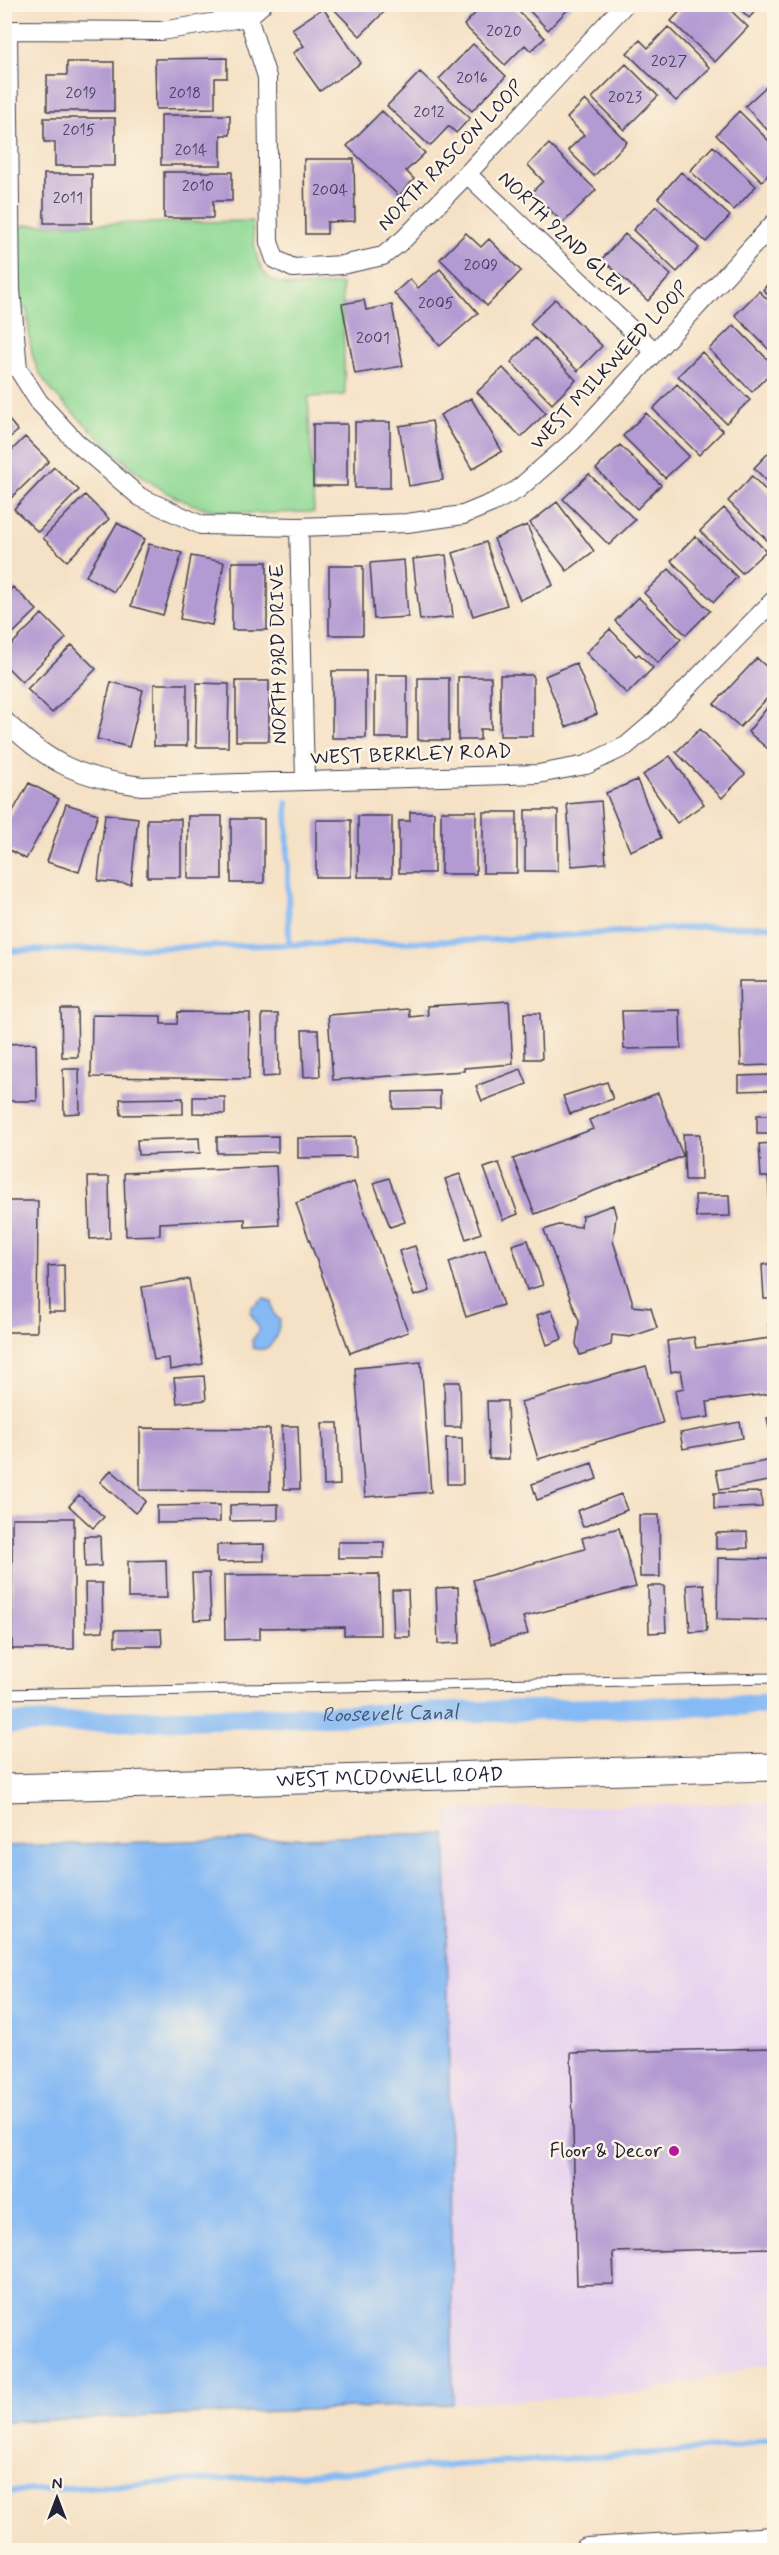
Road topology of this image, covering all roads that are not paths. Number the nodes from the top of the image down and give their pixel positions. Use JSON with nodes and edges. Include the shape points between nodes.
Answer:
{"nodes":[{"id":1,"x":263,"y":4,"type":"edge"},
{"id":2,"x":625,"y":4,"type":"edge"},
{"id":3,"x":248,"y":17,"type":"junction"},
{"id":4,"x":467,"y":174,"type":"junction"},
{"id":5,"x":774,"y":223,"type":"edge"},
{"id":6,"x":655,"y":352,"type":"junction"},
{"id":7,"x":299,"y":527,"type":"junction"},
{"id":8,"x":771,"y":610,"type":"edge"},
{"id":9,"x":4,"y":720,"type":"edge"},
{"id":10,"x":305,"y":781,"type":"junction"},
{"id":11,"x":774,"y":1678,"type":"edge"},
{"id":12,"x":4,"y":1694,"type":"edge"},
{"id":13,"x":774,"y":1767,"type":"edge"},
{"id":14,"x":4,"y":1788,"type":"edge"},
{"id":15,"x":774,"y":2539,"type":"edge"},
{"id":16,"x":587,"y":2550,"type":"edge"}],
"edges":[{"from":1,"to":3,"type":"street"},
{"from":2,"to":4,"type":"street","name":"NORTH RASCON LOOP"},
{"from":3,"to":4,"type":"street","name":"NORTH RASCON LOOP","via":[[267,77],[269,242],[275,259],[293,268],[342,265],[383,256],[405,239]]},
{"from":3,"to":7,"type":"street","name":"WEST MILKWEED LOOP","via":[[161,31],[8,30],[11,290],[18,369],[39,402],[76,441],[140,496],[201,525]]},
{"from":4,"to":6,"type":"street","name":"NORTH 92ND GLEN"},
{"from":5,"to":6,"type":"street","name":"WEST MILKWEED LOOP"},
{"from":6,"to":7,"type":"street","name":"WEST MILKWEED LOOP","via":[[559,454],[517,490],[492,503],[463,515],[407,523]]},
{"from":7,"to":10,"type":"street","name":"NORTH 93RD DRIVE"},
{"from":8,"to":10,"type":"street","name":"WEST BERKLEY ROAD","via":[[626,746],[586,765],[538,774]]},
{"from":9,"to":10,"type":"street","name":"WEST BERKLEY ROAD","via":[[47,757],[104,781],[142,786]]},
{"from":11,"to":12,"type":"lane"},
{"from":13,"to":14,"type":"main road","name":"WEST MCDOWELL ROAD"},
{"from":15,"to":16,"type":"main road"}]}
